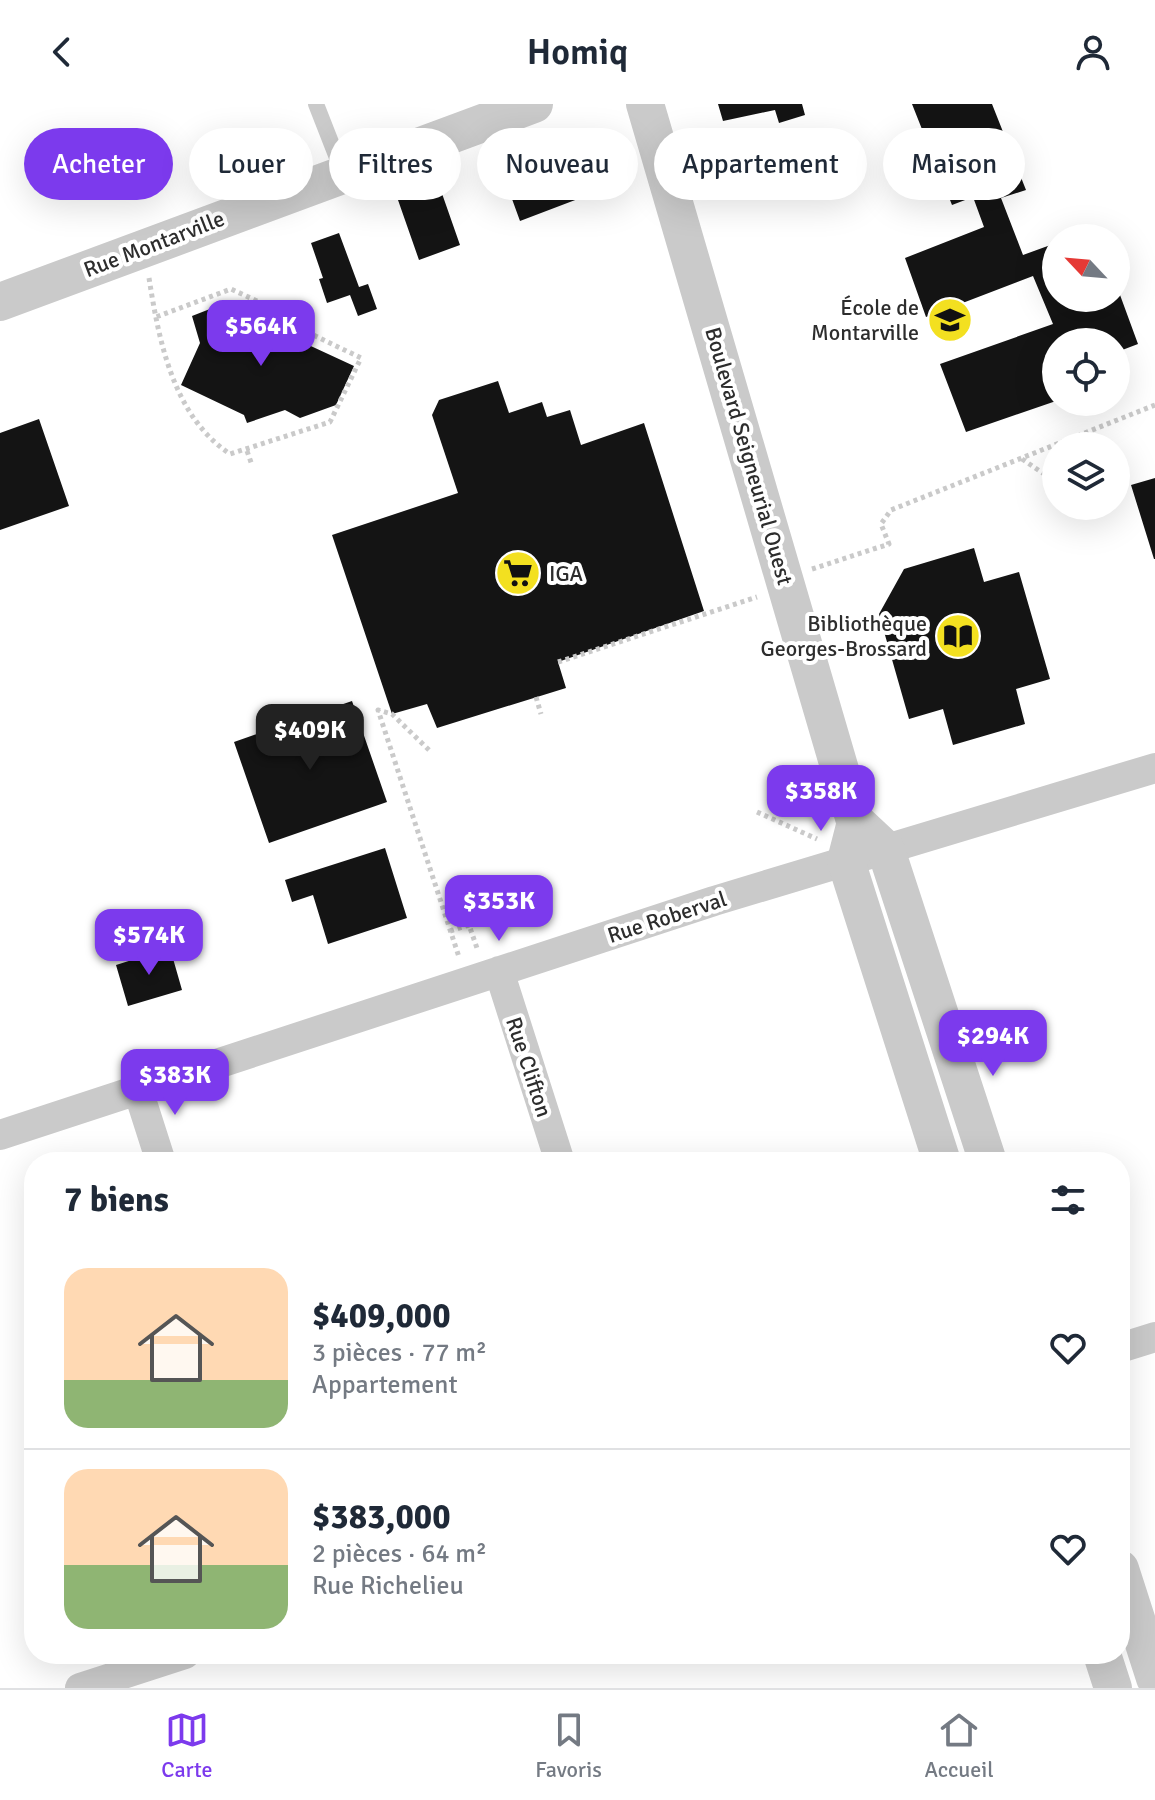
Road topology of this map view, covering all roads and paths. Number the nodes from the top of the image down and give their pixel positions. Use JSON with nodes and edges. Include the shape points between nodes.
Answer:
{"nodes":[{"id":1,"x":316,"y":104,"type":"edge"},
{"id":2,"x":534,"y":104,"type":"edge"},
{"id":3,"x":645,"y":104,"type":"edge"},
{"id":4,"x":461,"y":130,"type":"edge"},
{"id":5,"x":329,"y":137,"type":"edge"},
{"id":6,"x":329,"y":178,"type":"edge"},
{"id":7,"x":149,"y":277,"type":"dead end"},
{"id":8,"x":0,"y":302,"type":"edge"},
{"id":9,"x":156,"y":317,"type":"junction"},
{"id":10,"x":1155,"y":405,"type":"edge"},
{"id":11,"x":247,"y":451,"type":"junction"},
{"id":12,"x":1022,"y":459,"type":"junction"},
{"id":13,"x":252,"y":465,"type":"dead end"},
{"id":14,"x":1042,"y":473,"type":"edge"},
{"id":15,"x":785,"y":584,"type":"junction"},
{"id":16,"x":751,"y":600,"type":"dead end"},
{"id":17,"x":558,"y":662,"type":"dead end"},
{"id":18,"x":536,"y":697,"type":"dead end"},
{"id":19,"x":541,"y":714,"type":"dead end"},
{"id":20,"x":429,"y":750,"type":"dead end"},
{"id":21,"x":1155,"y":768,"type":"edge"},
{"id":22,"x":757,"y":812,"type":"dead end"},
{"id":23,"x":856,"y":822,"type":"junction"},
{"id":24,"x":832,"y":850,"type":"junction"},
{"id":25,"x":886,"y":850,"type":"junction"},
{"id":26,"x":450,"y":931,"type":"junction"},
{"id":27,"x":461,"y":962,"type":"dead end"},
{"id":28,"x":489,"y":964,"type":"junction"},
{"id":29,"x":138,"y":1090,"type":"junction"},
{"id":30,"x":0,"y":1135,"type":"edge"},
{"id":31,"x":158,"y":1152,"type":"edge"},
{"id":32,"x":556,"y":1152,"type":"edge"},
{"id":33,"x":938,"y":1152,"type":"edge"},
{"id":34,"x":985,"y":1152,"type":"edge"},
{"id":35,"x":1155,"y":1337,"type":"edge"},
{"id":36,"x":1130,"y":1345,"type":"edge"},
{"id":37,"x":1130,"y":1600,"type":"edge"},
{"id":38,"x":154,"y":1664,"type":"edge"},
{"id":39,"x":1105,"y":1664,"type":"edge"},
{"id":40,"x":1155,"y":1678,"type":"edge"},
{"id":41,"x":80,"y":1688,"type":"edge"},
{"id":42,"x":1113,"y":1688,"type":"edge"}],
"edges":[{"from":1,"to":5,"type":"lane"},
{"from":2,"to":4,"type":"street","name":"Rue Montarville"},
{"from":3,"to":15,"type":"street","name":"Boulevard Seigneurial Ouest"},
{"from":6,"to":8,"type":"street","name":"Rue Montarville"},
{"from":7,"to":9,"type":"path"},
{"from":9,"to":11,"type":"path","via":[[186,408],[226,451]]},
{"from":9,"to":11,"type":"path","via":[[231,289],[257,301],[262,310],[361,358],[330,422]]},
{"from":10,"to":12,"type":"path"},
{"from":11,"to":13,"type":"path"},
{"from":12,"to":14,"type":"path"},
{"from":12,"to":15,"type":"path","via":[[891,510],[881,524],[889,544],[815,568]]},
{"from":15,"to":23,"type":"street","name":"Boulevard Seigneurial Ouest"},
{"from":16,"to":17,"type":"path"},
{"from":18,"to":19,"type":"path"},
{"from":20,"to":26,"type":"path","via":[[392,714],[378,710]]},
{"from":21,"to":25,"type":"street","name":"Rue Roberval"},
{"from":22,"to":24,"type":"path"},
{"from":23,"to":24,"type":"street"},
{"from":23,"to":25,"type":"street"},
{"from":24,"to":25,"type":"street","name":"Rue Roberval"},
{"from":24,"to":28,"type":"street","name":"Rue Roberval"},
{"from":24,"to":33,"type":"street"},
{"from":25,"to":34,"type":"street"},
{"from":26,"to":27,"type":"path"},
{"from":26,"to":28,"type":"path","via":[[469,925]]},
{"from":28,"to":29,"type":"street","name":"Rue Roberval"},
{"from":28,"to":32,"type":"street","name":"Rue Clifton"},
{"from":29,"to":30,"type":"street","name":"Rue Roberval"},
{"from":29,"to":31,"type":"street"},
{"from":35,"to":36,"type":"street"},
{"from":37,"to":40,"type":"street"},
{"from":38,"to":41,"type":"street"},
{"from":39,"to":42,"type":"street"}]}
